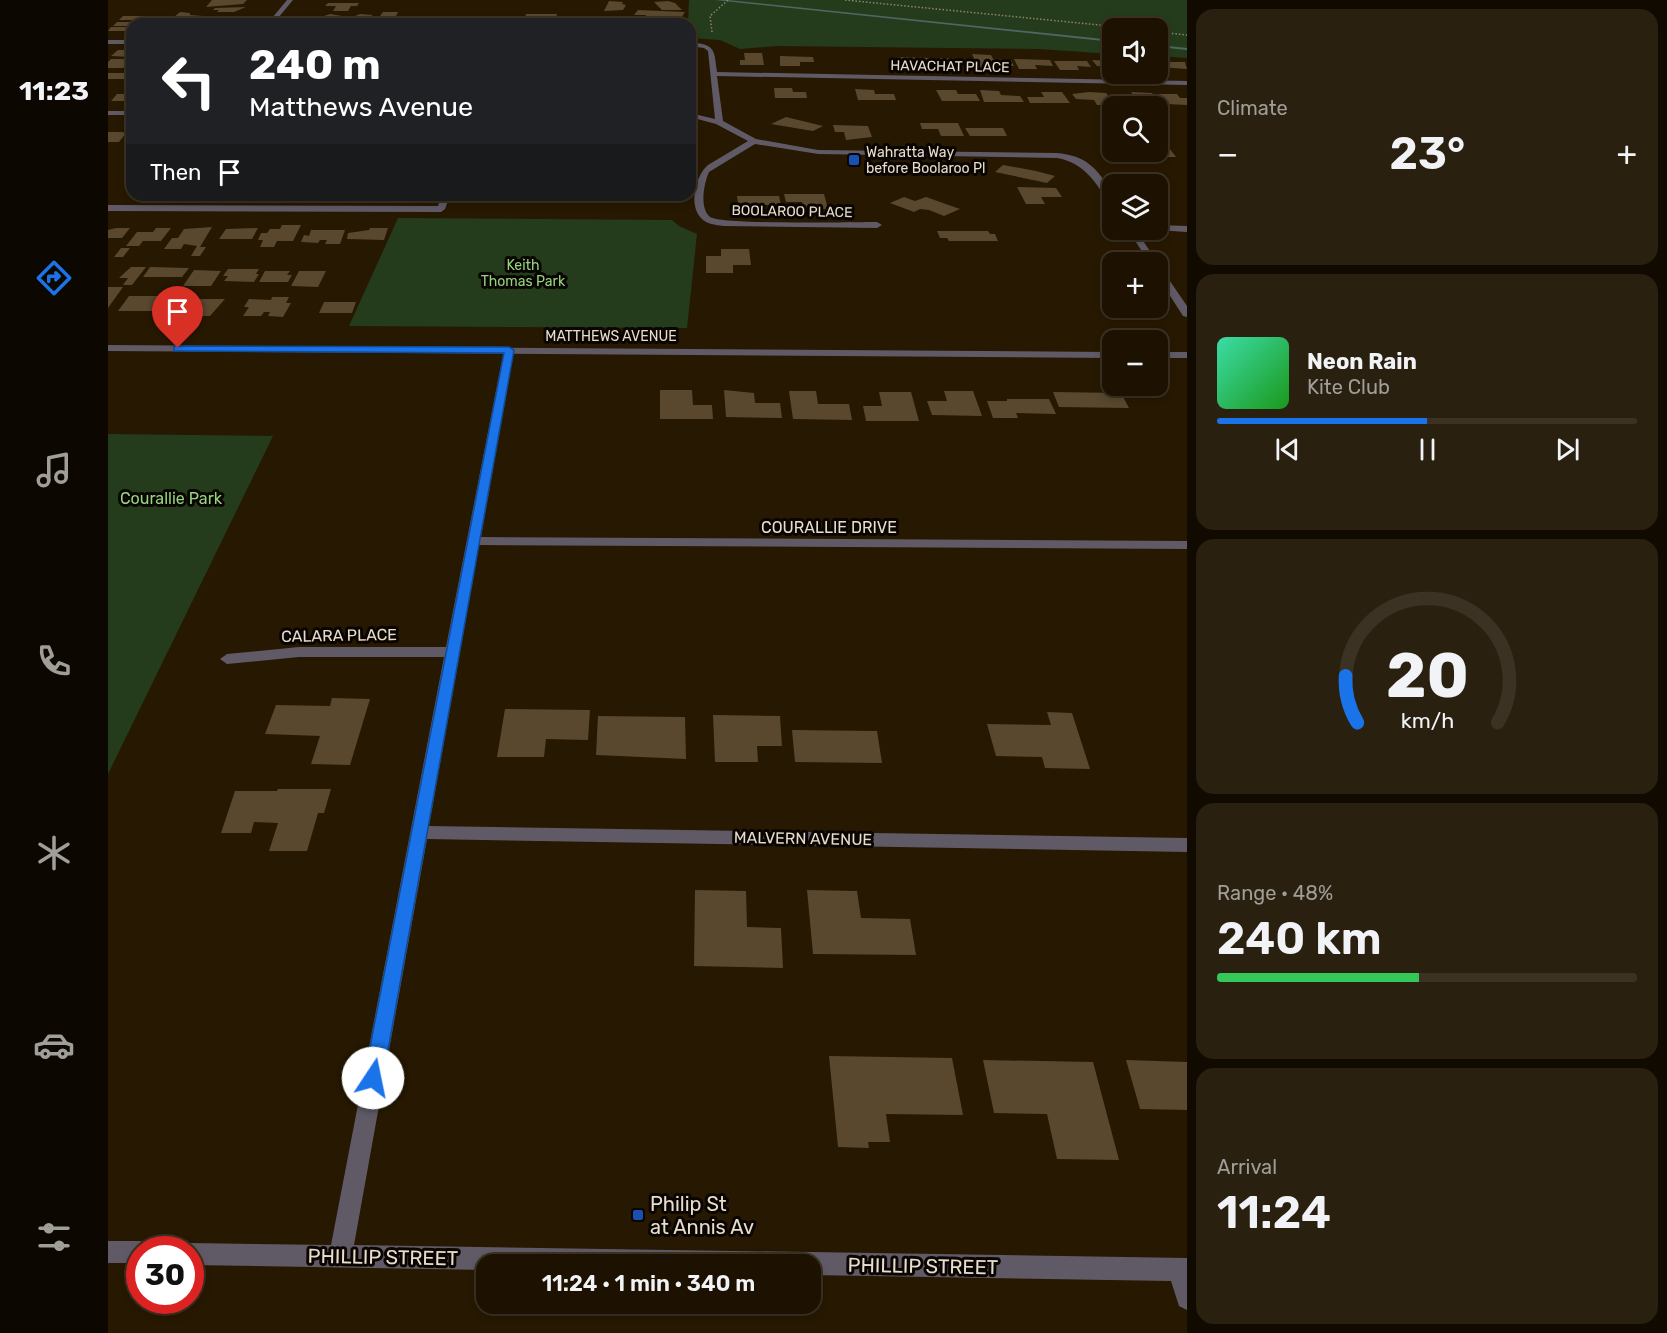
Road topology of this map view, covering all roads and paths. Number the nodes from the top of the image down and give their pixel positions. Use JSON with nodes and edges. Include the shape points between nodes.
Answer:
{"nodes":[{"id":1,"x":290,"y":0,"type":"edge"},
{"id":2,"x":728,"y":0,"type":"edge"},
{"id":3,"x":844,"y":0,"type":"edge"},
{"id":4,"x":275,"y":18,"type":"edge"},
{"id":5,"x":1102,"y":25,"type":"edge"},
{"id":6,"x":1168,"y":33,"type":"edge"},
{"id":7,"x":1187,"y":35,"type":"edge"},
{"id":8,"x":108,"y":42,"type":"edge"},
{"id":9,"x":126,"y":42,"type":"edge"},
{"id":10,"x":696,"y":45,"type":"edge"},
{"id":11,"x":706,"y":46,"type":"junction"},
{"id":12,"x":712,"y":74,"type":"junction"},
{"id":13,"x":1187,"y":83,"type":"edge"},
{"id":14,"x":108,"y":113,"type":"edge"},
{"id":15,"x":126,"y":113,"type":"edge"},
{"id":16,"x":696,"y":116,"type":"edge"},
{"id":17,"x":719,"y":122,"type":"junction"},
{"id":18,"x":754,"y":141,"type":"junction"},
{"id":19,"x":1102,"y":186,"type":"edge"},
{"id":20,"x":444,"y":201,"type":"edge"},
{"id":21,"x":108,"y":208,"type":"edge"},
{"id":22,"x":877,"y":225,"type":"dead end"},
{"id":23,"x":1168,"y":228,"type":"edge"},
{"id":24,"x":1187,"y":229,"type":"edge"},
{"id":25,"x":1168,"y":285,"type":"edge"},
{"id":26,"x":1187,"y":314,"type":"edge"},
{"id":27,"x":108,"y":348,"type":"edge"},
{"id":28,"x":509,"y":350,"type":"junction"},
{"id":29,"x":1102,"y":355,"type":"edge"},
{"id":30,"x":1168,"y":355,"type":"edge"},
{"id":31,"x":1187,"y":355,"type":"edge"},
{"id":32,"x":472,"y":541,"type":"junction"},
{"id":33,"x":1187,"y":545,"type":"edge"},
{"id":34,"x":453,"y":652,"type":"junction"},
{"id":35,"x":227,"y":659,"type":"dead end"},
{"id":36,"x":419,"y":832,"type":"junction"},
{"id":37,"x":1187,"y":845,"type":"edge"},
{"id":38,"x":108,"y":1252,"type":"edge"},
{"id":39,"x":126,"y":1252,"type":"edge"},
{"id":40,"x":204,"y":1254,"type":"edge"},
{"id":41,"x":340,"y":1257,"type":"junction"},
{"id":42,"x":1183,"y":1270,"type":"edge"},
{"id":43,"x":1187,"y":1298,"type":"edge"}],
"edges":[{"from":1,"to":4,"type":"street"},
{"from":2,"to":11,"type":"path","via":[[710,16],[713,31]]},
{"from":3,"to":5,"type":"path"},
{"from":6,"to":7,"type":"path"},
{"from":8,"to":9,"type":"street"},
{"from":10,"to":11,"type":"street"},
{"from":11,"to":12,"type":"street","via":[[711,51]]},
{"from":12,"to":13,"type":"street","name":"HAVACHAT PLACE"},
{"from":12,"to":17,"type":"street"},
{"from":14,"to":15,"type":"street"},
{"from":16,"to":17,"type":"street"},
{"from":17,"to":18,"type":"street"},
{"from":18,"to":19,"type":"street","via":[[818,152],[1073,157],[1089,167]]},
{"from":18,"to":22,"type":"street","name":"BOOLAROO PLACE","via":[[702,177],[701,212],[705,218],[736,224]]},
{"from":20,"to":21,"type":"street","via":[[441,209]]},
{"from":23,"to":24,"type":"street"},
{"from":25,"to":26,"type":"street"},
{"from":27,"to":28,"type":"street","name":"MATTHEWS AVENUE"},
{"from":28,"to":29,"type":"street","name":"MATTHEWS AVENUE"},
{"from":28,"to":32,"type":"street"},
{"from":30,"to":31,"type":"street"},
{"from":32,"to":33,"type":"street","name":"COURALLIE DRIVE"},
{"from":32,"to":34,"type":"street"},
{"from":34,"to":35,"type":"street","name":"CALARA PLACE","via":[[299,652]]},
{"from":34,"to":36,"type":"street"},
{"from":36,"to":37,"type":"street","name":"MALVERN AVENUE"},
{"from":36,"to":41,"type":"street"},
{"from":38,"to":39,"type":"street"},
{"from":40,"to":41,"type":"street","name":"PHILLIP STREET"},
{"from":41,"to":42,"type":"street","name":"PHILLIP STREET"},
{"from":42,"to":43,"type":"street"}]}
